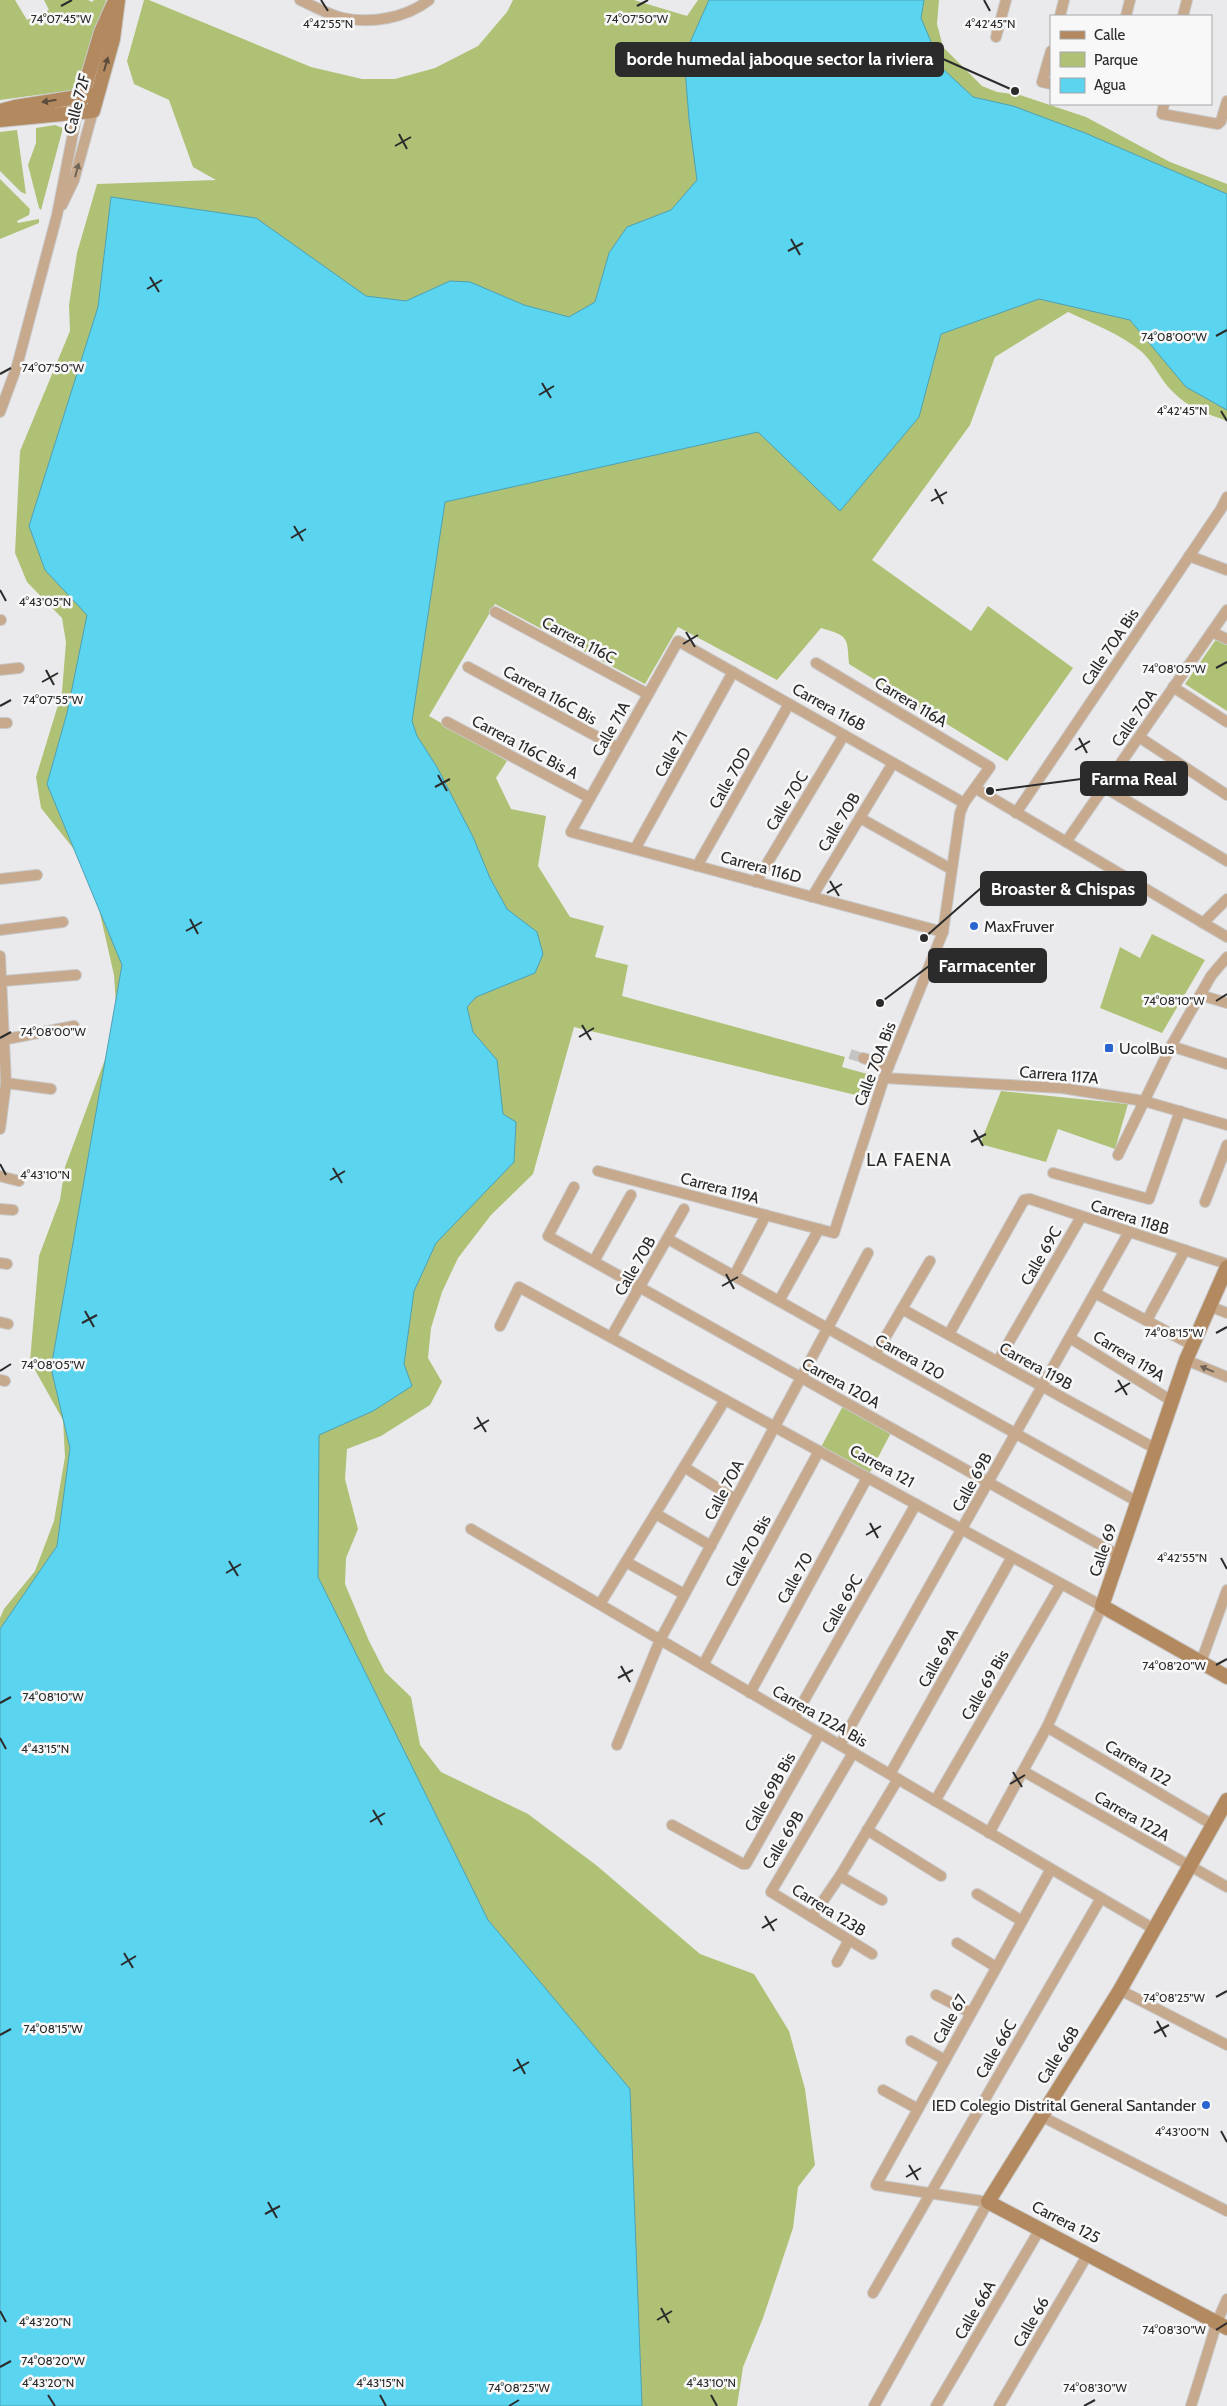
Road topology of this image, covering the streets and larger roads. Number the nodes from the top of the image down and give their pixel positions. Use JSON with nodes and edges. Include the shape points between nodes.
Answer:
{"nodes":[{"id":1,"x":116,"y":0,"type":"edge"},
{"id":2,"x":300,"y":0,"type":"edge"},
{"id":3,"x":429,"y":0,"type":"edge"},
{"id":4,"x":1006,"y":0,"type":"edge"},
{"id":5,"x":1064,"y":0,"type":"edge"},
{"id":6,"x":1130,"y":0,"type":"edge"},
{"id":7,"x":1187,"y":0,"type":"edge"},
{"id":8,"x":1060,"y":15,"type":"edge"},
{"id":9,"x":1126,"y":15,"type":"edge"},
{"id":10,"x":1183,"y":15,"type":"edge"},
{"id":11,"x":996,"y":37,"type":"dead end"},
{"id":12,"x":1050,"y":59,"type":"edge"},
{"id":13,"x":1047,"y":83,"type":"edge"},
{"id":14,"x":98,"y":94,"type":"junction"},
{"id":15,"x":83,"y":96,"type":"junction"},
{"id":16,"x":1227,"y":101,"type":"edge"},
{"id":17,"x":1163,"y":109,"type":"edge"},
{"id":18,"x":0,"y":111,"type":"edge"},
{"id":19,"x":93,"y":111,"type":"junction"},
{"id":20,"x":77,"y":113,"type":"junction"},
{"id":21,"x":0,"y":120,"type":"edge"},
{"id":22,"x":57,"y":215,"type":"junction"},
{"id":23,"x":0,"y":412,"type":"edge"},
{"id":24,"x":1227,"y":497,"type":"edge"},
{"id":25,"x":1224,"y":510,"type":"edge"},
{"id":26,"x":1190,"y":556,"type":"junction"},
{"id":27,"x":1227,"y":570,"type":"edge"},
{"id":28,"x":1227,"y":610,"type":"edge"},
{"id":29,"x":495,"y":612,"type":"dead end"},
{"id":30,"x":1212,"y":632,"type":"junction"},
{"id":31,"x":1227,"y":639,"type":"edge"},
{"id":32,"x":678,"y":641,"type":"joint"},
{"id":33,"x":816,"y":663,"type":"dead end"},
{"id":34,"x":468,"y":667,"type":"dead end"},
{"id":35,"x":19,"y":668,"type":"dead end"},
{"id":36,"x":0,"y":670,"type":"edge"},
{"id":37,"x":733,"y":672,"type":"junction"},
{"id":38,"x":1174,"y":687,"type":"junction"},
{"id":39,"x":648,"y":694,"type":"junction"},
{"id":40,"x":790,"y":704,"type":"junction"},
{"id":41,"x":446,"y":722,"type":"dead end"},
{"id":42,"x":1227,"y":722,"type":"edge"},
{"id":43,"x":844,"y":735,"type":"junction"},
{"id":44,"x":1139,"y":737,"type":"junction"},
{"id":45,"x":618,"y":748,"type":"junction"},
{"id":46,"x":893,"y":763,"type":"junction"},
{"id":47,"x":990,"y":767,"type":"joint"},
{"id":48,"x":1104,"y":787,"type":"junction"},
{"id":49,"x":975,"y":788,"type":"junction"},
{"id":50,"x":1227,"y":794,"type":"edge"},
{"id":51,"x":590,"y":798,"type":"junction"},
{"id":52,"x":964,"y":803,"type":"junction"},
{"id":53,"x":1016,"y":812,"type":"junction"},
{"id":54,"x":860,"y":818,"type":"junction"},
{"id":55,"x":571,"y":832,"type":"joint"},
{"id":56,"x":1066,"y":842,"type":"junction"},
{"id":57,"x":635,"y":850,"type":"junction"},
{"id":58,"x":1227,"y":861,"type":"edge"},
{"id":59,"x":697,"y":866,"type":"junction"},
{"id":60,"x":951,"y":869,"type":"junction"},
{"id":61,"x":37,"y":875,"type":"dead end"},
{"id":62,"x":0,"y":879,"type":"edge"},
{"id":63,"x":756,"y":882,"type":"junction"},
{"id":64,"x":812,"y":897,"type":"junction"},
{"id":65,"x":1227,"y":899,"type":"edge"},
{"id":66,"x":63,"y":922,"type":"dead end"},
{"id":67,"x":1202,"y":923,"type":"junction"},
{"id":68,"x":0,"y":930,"type":"edge"},
{"id":69,"x":943,"y":932,"type":"junction"},
{"id":70,"x":1227,"y":937,"type":"edge"},
{"id":71,"x":0,"y":956,"type":"edge"},
{"id":72,"x":1227,"y":956,"type":"edge"},
{"id":73,"x":76,"y":975,"type":"dead end"},
{"id":74,"x":3,"y":982,"type":"junction"},
{"id":75,"x":1200,"y":995,"type":"junction"},
{"id":76,"x":1227,"y":1003,"type":"edge"},
{"id":77,"x":2,"y":1020,"type":"edge"},
{"id":78,"x":74,"y":1026,"type":"dead end"},
{"id":79,"x":2,"y":1040,"type":"junction"},
{"id":80,"x":1171,"y":1046,"type":"junction"},
{"id":81,"x":863,"y":1058,"type":"tunnel mouth"},
{"id":82,"x":1227,"y":1064,"type":"edge"},
{"id":83,"x":889,"y":1066,"type":"junction"},
{"id":84,"x":884,"y":1078,"type":"junction"},
{"id":85,"x":6,"y":1083,"type":"junction"},
{"id":86,"x":51,"y":1089,"type":"dead end"},
{"id":87,"x":2,"y":1099,"type":"edge"},
{"id":88,"x":1144,"y":1100,"type":"junction"},
{"id":89,"x":1180,"y":1111,"type":"junction"},
{"id":90,"x":1227,"y":1125,"type":"edge"},
{"id":91,"x":0,"y":1129,"type":"edge"},
{"id":92,"x":1227,"y":1146,"type":"edge"},
{"id":93,"x":1118,"y":1155,"type":"dead end"},
{"id":94,"x":598,"y":1171,"type":"dead end"},
{"id":95,"x":1053,"y":1173,"type":"dead end"},
{"id":96,"x":0,"y":1176,"type":"edge"},
{"id":97,"x":19,"y":1181,"type":"dead end"},
{"id":98,"x":574,"y":1187,"type":"dead end"},
{"id":99,"x":631,"y":1194,"type":"dead end"},
{"id":100,"x":1205,"y":1202,"type":"dead end"},
{"id":101,"x":0,"y":1209,"type":"edge"},
{"id":102,"x":684,"y":1209,"type":"dead end"},
{"id":103,"x":13,"y":1210,"type":"dead end"},
{"id":104,"x":766,"y":1215,"type":"junction"},
{"id":105,"x":1081,"y":1217,"type":"junction"},
{"id":106,"x":819,"y":1229,"type":"junction"},
{"id":107,"x":1129,"y":1232,"type":"junction"},
{"id":108,"x":834,"y":1233,"type":"joint"},
{"id":109,"x":668,"y":1239,"type":"junction"},
{"id":110,"x":1185,"y":1250,"type":"junction"},
{"id":111,"x":868,"y":1253,"type":"dead end"},
{"id":112,"x":930,"y":1261,"type":"dead end"},
{"id":113,"x":594,"y":1262,"type":"junction"},
{"id":114,"x":1227,"y":1264,"type":"edge"},
{"id":115,"x":1227,"y":1267,"type":"edge"},
{"id":116,"x":734,"y":1276,"type":"junction"},
{"id":117,"x":640,"y":1287,"type":"junction"},
{"id":118,"x":1095,"y":1293,"type":"junction"},
{"id":119,"x":779,"y":1301,"type":"junction"},
{"id":120,"x":1209,"y":1306,"type":"junction"},
{"id":121,"x":902,"y":1309,"type":"junction"},
{"id":122,"x":1227,"y":1313,"type":"edge"},
{"id":123,"x":1147,"y":1320,"type":"junction"},
{"id":124,"x":500,"y":1326,"type":"dead end"},
{"id":125,"x":827,"y":1328,"type":"junction"},
{"id":126,"x":949,"y":1334,"type":"junction"},
{"id":127,"x":611,"y":1337,"type":"junction"},
{"id":128,"x":1070,"y":1338,"type":"junction"},
{"id":129,"x":1192,"y":1345,"type":"junction"},
{"id":130,"x":875,"y":1355,"type":"junction"},
{"id":131,"x":1186,"y":1360,"type":"junction"},
{"id":132,"x":998,"y":1361,"type":"junction"},
{"id":133,"x":1227,"y":1377,"type":"edge"},
{"id":134,"x":801,"y":1378,"type":"junction"},
{"id":135,"x":1043,"y":1387,"type":"junction"},
{"id":136,"x":726,"y":1400,"type":"junction"},
{"id":137,"x":1172,"y":1401,"type":"junction"},
{"id":138,"x":774,"y":1427,"type":"junction"},
{"id":139,"x":1016,"y":1434,"type":"junction"},
{"id":140,"x":1156,"y":1449,"type":"junction"},
{"id":141,"x":819,"y":1451,"type":"junction"},
{"id":142,"x":684,"y":1467,"type":"junction"},
{"id":143,"x":867,"y":1478,"type":"junction"},
{"id":144,"x":989,"y":1483,"type":"junction"},
{"id":145,"x":736,"y":1500,"type":"junction"},
{"id":146,"x":1138,"y":1502,"type":"junction"},
{"id":147,"x":916,"y":1504,"type":"junction"},
{"id":148,"x":656,"y":1514,"type":"junction"},
{"id":149,"x":471,"y":1529,"type":"dead end"},
{"id":150,"x":962,"y":1530,"type":"junction"},
{"id":151,"x":711,"y":1546,"type":"junction"},
{"id":152,"x":1120,"y":1556,"type":"junction"},
{"id":153,"x":1012,"y":1557,"type":"junction"},
{"id":154,"x":626,"y":1562,"type":"junction"},
{"id":155,"x":1061,"y":1584,"type":"junction"},
{"id":156,"x":1227,"y":1590,"type":"edge"},
{"id":157,"x":684,"y":1594,"type":"junction"},
{"id":158,"x":600,"y":1604,"type":"junction"},
{"id":159,"x":1102,"y":1606,"type":"junction"},
{"id":160,"x":660,"y":1640,"type":"junction"},
{"id":161,"x":1201,"y":1662,"type":"junction"},
{"id":162,"x":703,"y":1665,"type":"junction"},
{"id":163,"x":1227,"y":1677,"type":"edge"},
{"id":164,"x":750,"y":1693,"type":"junction"},
{"id":165,"x":794,"y":1718,"type":"junction"},
{"id":166,"x":1048,"y":1727,"type":"junction"},
{"id":167,"x":820,"y":1733,"type":"junction"},
{"id":168,"x":617,"y":1745,"type":"dead end"},
{"id":169,"x":840,"y":1745,"type":"junction"},
{"id":170,"x":853,"y":1753,"type":"junction"},
{"id":171,"x":1023,"y":1771,"type":"junction"},
{"id":172,"x":894,"y":1777,"type":"junction"},
{"id":173,"x":1227,"y":1800,"type":"edge"},
{"id":174,"x":935,"y":1801,"type":"junction"},
{"id":175,"x":672,"y":1825,"type":"dead end"},
{"id":176,"x":1213,"y":1825,"type":"junction"},
{"id":177,"x":867,"y":1830,"type":"junction"},
{"id":178,"x":989,"y":1832,"type":"junction"},
{"id":179,"x":1190,"y":1866,"type":"junction"},
{"id":180,"x":1051,"y":1869,"type":"junction"},
{"id":181,"x":840,"y":1876,"type":"junction"},
{"id":182,"x":942,"y":1876,"type":"dead end"},
{"id":183,"x":1227,"y":1887,"type":"edge"},
{"id":184,"x":771,"y":1892,"type":"joint"},
{"id":185,"x":977,"y":1894,"type":"dead end"},
{"id":186,"x":1101,"y":1898,"type":"junction"},
{"id":187,"x":882,"y":1900,"type":"dead end"},
{"id":188,"x":812,"y":1917,"type":"junction"},
{"id":189,"x":1022,"y":1921,"type":"junction"},
{"id":190,"x":1154,"y":1929,"type":"junction"},
{"id":191,"x":849,"y":1940,"type":"junction"},
{"id":192,"x":958,"y":1943,"type":"dead end"},
{"id":193,"x":872,"y":1954,"type":"dead end"},
{"id":194,"x":837,"y":1962,"type":"dead end"},
{"id":195,"x":996,"y":1968,"type":"junction"},
{"id":196,"x":1120,"y":1990,"type":"junction"},
{"id":197,"x":936,"y":1995,"type":"dead end"},
{"id":198,"x":971,"y":2013,"type":"junction"},
{"id":199,"x":911,"y":2041,"type":"dead end"},
{"id":200,"x":1227,"y":2045,"type":"edge"},
{"id":201,"x":945,"y":2060,"type":"junction"},
{"id":202,"x":883,"y":2090,"type":"dead end"},
{"id":203,"x":918,"y":2110,"type":"junction"},
{"id":204,"x":1041,"y":2116,"type":"junction"},
{"id":205,"x":876,"y":2185,"type":"joint"},
{"id":206,"x":930,"y":2193,"type":"junction"},
{"id":207,"x":988,"y":2202,"type":"junction"},
{"id":208,"x":1227,"y":2211,"type":"edge"},
{"id":209,"x":1040,"y":2228,"type":"junction"},
{"id":210,"x":1088,"y":2254,"type":"junction"},
{"id":211,"x":873,"y":2293,"type":"dead end"},
{"id":212,"x":1227,"y":2299,"type":"edge"},
{"id":213,"x":1222,"y":2325,"type":"edge"},
{"id":214,"x":874,"y":2406,"type":"edge"},
{"id":215,"x":936,"y":2406,"type":"edge"},
{"id":216,"x":999,"y":2406,"type":"edge"},
{"id":217,"x":1191,"y":2406,"type":"edge"}],
"edges":[{"from":14,"to":1,"type":"street","name":"Calle 72F","one_way":true,"via":[[113,39]]},
{"from":1,"to":15,"type":"street","name":"Calle 72F","via":[[100,32]]},
{"from":2,"to":3,"type":"street","via":[[342,18],[363,20],[404,13]]},
{"from":4,"to":11,"type":"street"},
{"from":5,"to":8,"type":"street"},
{"from":6,"to":9,"type":"street"},
{"from":7,"to":10,"type":"street"},
{"from":12,"to":13,"type":"street"},
{"from":14,"to":15,"type":"street"},
{"from":14,"to":19,"type":"street","name":"Calle 72F"},
{"from":15,"to":18,"type":"street","one_way":true},
{"from":15,"to":20,"type":"street","name":"Calle 72F"},
{"from":16,"to":17,"type":"street","via":[[1221,121],[1214,124]]},
{"from":19,"to":20,"type":"street"},
{"from":22,"to":19,"type":"street","name":"Calle 72F","one_way":true,"via":[[74,180]]},
{"from":20,"to":21,"type":"street"},
{"from":20,"to":22,"type":"street","name":"Calle 72F"},
{"from":22,"to":23,"type":"street","name":"Calle 72F","via":[[17,366]]},
{"from":24,"to":25,"type":"street","name":"Calle 70A Bis"},
{"from":25,"to":26,"type":"street","name":"Calle 70A Bis"},
{"from":26,"to":27,"type":"street"},
{"from":26,"to":53,"type":"street","name":"Calle 70A Bis"},
{"from":28,"to":30,"type":"street","name":"Calle 70A"},
{"from":29,"to":39,"type":"street","name":"Carrera 116C"},
{"from":30,"to":31,"type":"street"},
{"from":30,"to":38,"type":"street","name":"Calle 70A"},
{"from":32,"to":37,"type":"street","name":"Carrera 116B"},
{"from":32,"to":39,"type":"street","name":"Calle 71A"},
{"from":33,"to":47,"type":"street","name":"Carrera 116A"},
{"from":34,"to":45,"type":"street","name":"Carrera 116C Bis"},
{"from":35,"to":36,"type":"street"},
{"from":37,"to":40,"type":"street","name":"Carrera 116B"},
{"from":37,"to":57,"type":"street","name":"Calle 71"},
{"from":38,"to":42,"type":"street"},
{"from":38,"to":44,"type":"street","name":"Calle 70A"},
{"from":39,"to":45,"type":"street","name":"Calle 71A"},
{"from":40,"to":43,"type":"street","name":"Carrera 116B"},
{"from":40,"to":59,"type":"street","name":"Calle 70D"},
{"from":41,"to":51,"type":"street","name":"Carrera 116C Bis A"},
{"from":43,"to":46,"type":"street","name":"Carrera 116B"},
{"from":43,"to":63,"type":"street","name":"Calle 70C"},
{"from":44,"to":48,"type":"street","name":"Calle 70A"},
{"from":44,"to":50,"type":"street"},
{"from":45,"to":51,"type":"street","name":"Calle 71A"},
{"from":46,"to":52,"type":"street","name":"Carrera 116B"},
{"from":46,"to":54,"type":"street","name":"Calle 70B"},
{"from":47,"to":49,"type":"street","name":"Calle 70A Bis"},
{"from":48,"to":56,"type":"street","name":"Calle 70A"},
{"from":48,"to":58,"type":"street"},
{"from":49,"to":52,"type":"street","name":"Calle 70A Bis"},
{"from":49,"to":53,"type":"street"},
{"from":51,"to":55,"type":"street","name":"Calle 71A"},
{"from":52,"to":60,"type":"street","name":"Calle 70A Bis"},
{"from":53,"to":56,"type":"street"},
{"from":54,"to":60,"type":"street"},
{"from":54,"to":64,"type":"street","name":"Calle 70B"},
{"from":55,"to":57,"type":"street","name":"Carrera 116D"},
{"from":56,"to":67,"type":"street"},
{"from":57,"to":59,"type":"street","name":"Carrera 116D"},
{"from":59,"to":63,"type":"street","name":"Carrera 116D"},
{"from":60,"to":69,"type":"street","name":"Calle 70A Bis"},
{"from":61,"to":62,"type":"street"},
{"from":63,"to":64,"type":"street","name":"Carrera 116D"},
{"from":64,"to":69,"type":"street","name":"Carrera 116D"},
{"from":65,"to":67,"type":"street"},
{"from":66,"to":68,"type":"street"},
{"from":67,"to":70,"type":"street"},
{"from":69,"to":83,"type":"street","name":"Calle 70A Bis"},
{"from":71,"to":74,"type":"street"},
{"from":72,"to":75,"type":"street"},
{"from":73,"to":74,"type":"street"},
{"from":74,"to":77,"type":"street"},
{"from":75,"to":76,"type":"street"},
{"from":75,"to":80,"type":"street"},
{"from":77,"to":79,"type":"street"},
{"from":78,"to":79,"type":"street"},
{"from":79,"to":85,"type":"street"},
{"from":80,"to":82,"type":"street"},
{"from":80,"to":88,"type":"street"},
{"from":81,"to":83,"type":"street"},
{"from":83,"to":84,"type":"street","name":"Calle 70A Bis"},
{"from":84,"to":88,"type":"street","name":"Carrera 117A","via":[[1062,1088]]},
{"from":84,"to":108,"type":"street","name":"Calle 70A Bis"},
{"from":85,"to":86,"type":"street"},
{"from":85,"to":87,"type":"street"},
{"from":87,"to":91,"type":"street"},
{"from":88,"to":89,"type":"street","name":"Carrera 117A"},
{"from":88,"to":93,"type":"street"},
{"from":89,"to":90,"type":"street","name":"Carrera 117A"},
{"from":89,"to":95,"type":"street","via":[[1149,1200]]},
{"from":92,"to":100,"type":"street"},
{"from":94,"to":104,"type":"street","name":"Carrera 119A"},
{"from":96,"to":97,"type":"street"},
{"from":98,"to":113,"type":"street","name":"Carrera 120A","via":[[548,1236]]},
{"from":99,"to":113,"type":"street"},
{"from":101,"to":103,"type":"street"},
{"from":102,"to":109,"type":"street","name":"Calle 70B"},
{"from":104,"to":106,"type":"street","name":"Carrera 119A"},
{"from":104,"to":116,"type":"street"},
{"from":105,"to":107,"type":"street","name":"Carrera 118B"},
{"from":105,"to":126,"type":"street","name":"Carrera 118B","via":[[1035,1199],[1024,1200]]},
{"from":105,"to":132,"type":"street","name":"Calle 69C"},
{"from":106,"to":108,"type":"street","name":"Carrera 119A"},
{"from":106,"to":119,"type":"street"},
{"from":107,"to":110,"type":"street","name":"Carrera 118B"},
{"from":107,"to":118,"type":"street","name":"Calle 69B"},
{"from":109,"to":116,"type":"street","name":"Carrera 120"},
{"from":109,"to":117,"type":"street","name":"Calle 70B"},
{"from":110,"to":114,"type":"street","name":"Carrera 118B"},
{"from":110,"to":123,"type":"street"},
{"from":111,"to":125,"type":"street","name":"Calle 70A"},
{"from":112,"to":121,"type":"street"},
{"from":113,"to":117,"type":"street","name":"Carrera 120A"},
{"from":115,"to":120,"type":"street","name":"Calle 69"},
{"from":116,"to":119,"type":"street","name":"Carrera 120"},
{"from":117,"to":127,"type":"street","name":"Calle 70B"},
{"from":117,"to":134,"type":"street","name":"Carrera 120A"},
{"from":118,"to":123,"type":"street"},
{"from":118,"to":128,"type":"street","name":"Calle 69B"},
{"from":119,"to":125,"type":"street","name":"Carrera 120"},
{"from":120,"to":122,"type":"street"},
{"from":120,"to":129,"type":"street","name":"Calle 69"},
{"from":121,"to":126,"type":"street","name":"Carrera 119B"},
{"from":121,"to":130,"type":"street"},
{"from":123,"to":129,"type":"street"},
{"from":124,"to":127,"type":"street","name":"Carrera 121","via":[[519,1287]]},
{"from":125,"to":130,"type":"street","name":"Carrera 120"},
{"from":125,"to":134,"type":"street","name":"Calle 70A"},
{"from":126,"to":132,"type":"street","name":"Carrera 119B"},
{"from":127,"to":136,"type":"street","name":"Carrera 121"},
{"from":128,"to":135,"type":"street","name":"Calle 69B"},
{"from":128,"to":137,"type":"street","name":"Carrera 119A"},
{"from":129,"to":131,"type":"street","name":"Calle 69"},
{"from":130,"to":139,"type":"street","name":"Carrera 120"},
{"from":133,"to":131,"type":"street","one_way":true},
{"from":131,"to":137,"type":"street","name":"Calle 69"},
{"from":132,"to":135,"type":"street","name":"Carrera 119B"},
{"from":134,"to":138,"type":"street","name":"Calle 70A"},
{"from":134,"to":144,"type":"street","name":"Carrera 120A"},
{"from":135,"to":139,"type":"street","name":"Calle 69B"},
{"from":135,"to":140,"type":"street","name":"Carrera 119B"},
{"from":136,"to":138,"type":"street","name":"Carrera 121"},
{"from":136,"to":142,"type":"street"},
{"from":137,"to":140,"type":"street","name":"Calle 69"},
{"from":138,"to":141,"type":"street","name":"Carrera 121"},
{"from":138,"to":145,"type":"street","name":"Calle 70A"},
{"from":139,"to":144,"type":"street","name":"Calle 69B"},
{"from":139,"to":146,"type":"street","name":"Carrera 120"},
{"from":140,"to":146,"type":"street","name":"Calle 69"},
{"from":141,"to":143,"type":"street","name":"Carrera 121"},
{"from":141,"to":162,"type":"street","name":"Calle 70 Bis"},
{"from":142,"to":145,"type":"street"},
{"from":142,"to":148,"type":"street"},
{"from":143,"to":147,"type":"street","name":"Carrera 121"},
{"from":143,"to":164,"type":"street","name":"Calle 70"},
{"from":144,"to":150,"type":"street","name":"Calle 69B"},
{"from":144,"to":152,"type":"street","name":"Carrera 120A"},
{"from":145,"to":151,"type":"street","name":"Calle 70A"},
{"from":146,"to":152,"type":"street","name":"Calle 69"},
{"from":147,"to":150,"type":"street","name":"Carrera 121"},
{"from":147,"to":165,"type":"street","name":"Calle 69C"},
{"from":148,"to":151,"type":"street"},
{"from":148,"to":154,"type":"street"},
{"from":149,"to":158,"type":"street","name":"Carrera 122A Bis"},
{"from":150,"to":153,"type":"street","name":"Carrera 121"},
{"from":150,"to":169,"type":"street","name":"Calle 69B"},
{"from":151,"to":157,"type":"street","name":"Calle 70A"},
{"from":152,"to":159,"type":"street","name":"Calle 69"},
{"from":153,"to":155,"type":"street","name":"Carrera 121"},
{"from":153,"to":172,"type":"street","name":"Calle 69A"},
{"from":154,"to":157,"type":"street"},
{"from":154,"to":158,"type":"street"},
{"from":155,"to":159,"type":"street","name":"Carrera 121"},
{"from":155,"to":174,"type":"street","name":"Calle 69 Bis"},
{"from":156,"to":161,"type":"street"},
{"from":157,"to":160,"type":"street","name":"Calle 70A"},
{"from":158,"to":160,"type":"street","name":"Carrera 122A Bis"},
{"from":159,"to":161,"type":"street","name":"Carrera 121"},
{"from":159,"to":166,"type":"street","name":"Calle 69"},
{"from":160,"to":162,"type":"street","name":"Carrera 122A Bis"},
{"from":160,"to":168,"type":"street","name":"Calle 70A"},
{"from":161,"to":163,"type":"street","name":"Carrera 121"},
{"from":162,"to":164,"type":"street","name":"Carrera 122A Bis"},
{"from":164,"to":165,"type":"street","name":"Carrera 122A Bis"},
{"from":165,"to":167,"type":"street","name":"Carrera 122A Bis"},
{"from":166,"to":171,"type":"street","name":"Calle 69"},
{"from":166,"to":176,"type":"street","name":"Carrera 122"},
{"from":167,"to":169,"type":"street","name":"Carrera 122A Bis"},
{"from":167,"to":175,"type":"street","name":"Calle 69B Bis","via":[[746,1864]]},
{"from":169,"to":170,"type":"street","name":"Carrera 122A Bis"},
{"from":170,"to":172,"type":"street","name":"Carrera 122A Bis"},
{"from":170,"to":184,"type":"street","name":"Calle 69B"},
{"from":171,"to":178,"type":"street","name":"Calle 69"},
{"from":171,"to":179,"type":"street","name":"Carrera 122A"},
{"from":172,"to":174,"type":"street","name":"Carrera 122A Bis"},
{"from":172,"to":177,"type":"street","name":"Calle 69A"},
{"from":173,"to":176,"type":"street","name":"Calle 66B"},
{"from":174,"to":178,"type":"street","name":"Carrera 122A Bis"},
{"from":176,"to":179,"type":"street","name":"Calle 66B"},
{"from":177,"to":181,"type":"street","name":"Calle 69A"},
{"from":177,"to":182,"type":"street"},
{"from":178,"to":180,"type":"street","name":"Carrera 122A Bis"},
{"from":179,"to":183,"type":"street","name":"Carrera 122A"},
{"from":179,"to":190,"type":"street","name":"Calle 66B"},
{"from":180,"to":186,"type":"street","name":"Carrera 122A Bis"},
{"from":180,"to":189,"type":"street","name":"Calle 67"},
{"from":181,"to":187,"type":"street"},
{"from":181,"to":188,"type":"street","name":"Calle 69A"},
{"from":184,"to":188,"type":"street","name":"Carrera 123B"},
{"from":185,"to":189,"type":"street"},
{"from":186,"to":190,"type":"street","name":"Carrera 122A Bis"},
{"from":186,"to":206,"type":"street","name":"Calle 66C"},
{"from":188,"to":191,"type":"street","name":"Carrera 123B"},
{"from":189,"to":195,"type":"street","name":"Calle 67"},
{"from":190,"to":196,"type":"street","name":"Calle 66B"},
{"from":191,"to":193,"type":"street","name":"Carrera 123B"},
{"from":191,"to":194,"type":"street"},
{"from":192,"to":195,"type":"street"},
{"from":195,"to":198,"type":"street","name":"Calle 67"},
{"from":196,"to":200,"type":"street"},
{"from":196,"to":204,"type":"street","name":"Calle 66B"},
{"from":197,"to":198,"type":"street"},
{"from":198,"to":201,"type":"street","name":"Calle 67"},
{"from":199,"to":201,"type":"street"},
{"from":201,"to":203,"type":"street","name":"Calle 67"},
{"from":202,"to":203,"type":"street"},
{"from":203,"to":205,"type":"street","name":"Calle 67"},
{"from":204,"to":207,"type":"street","name":"Calle 66B"},
{"from":204,"to":208,"type":"street"},
{"from":205,"to":206,"type":"street","name":"Carrera 125"},
{"from":206,"to":207,"type":"street","name":"Carrera 125"},
{"from":206,"to":211,"type":"street","name":"Calle 66C"},
{"from":207,"to":209,"type":"street","name":"Carrera 125"},
{"from":207,"to":214,"type":"street","name":"Calle 66B"},
{"from":209,"to":210,"type":"street","name":"Carrera 125"},
{"from":209,"to":215,"type":"street","name":"Calle 66A"},
{"from":210,"to":213,"type":"street","name":"Carrera 125"},
{"from":210,"to":216,"type":"street","name":"Calle 66"},
{"from":212,"to":213,"type":"street"},
{"from":213,"to":217,"type":"street"}]}
